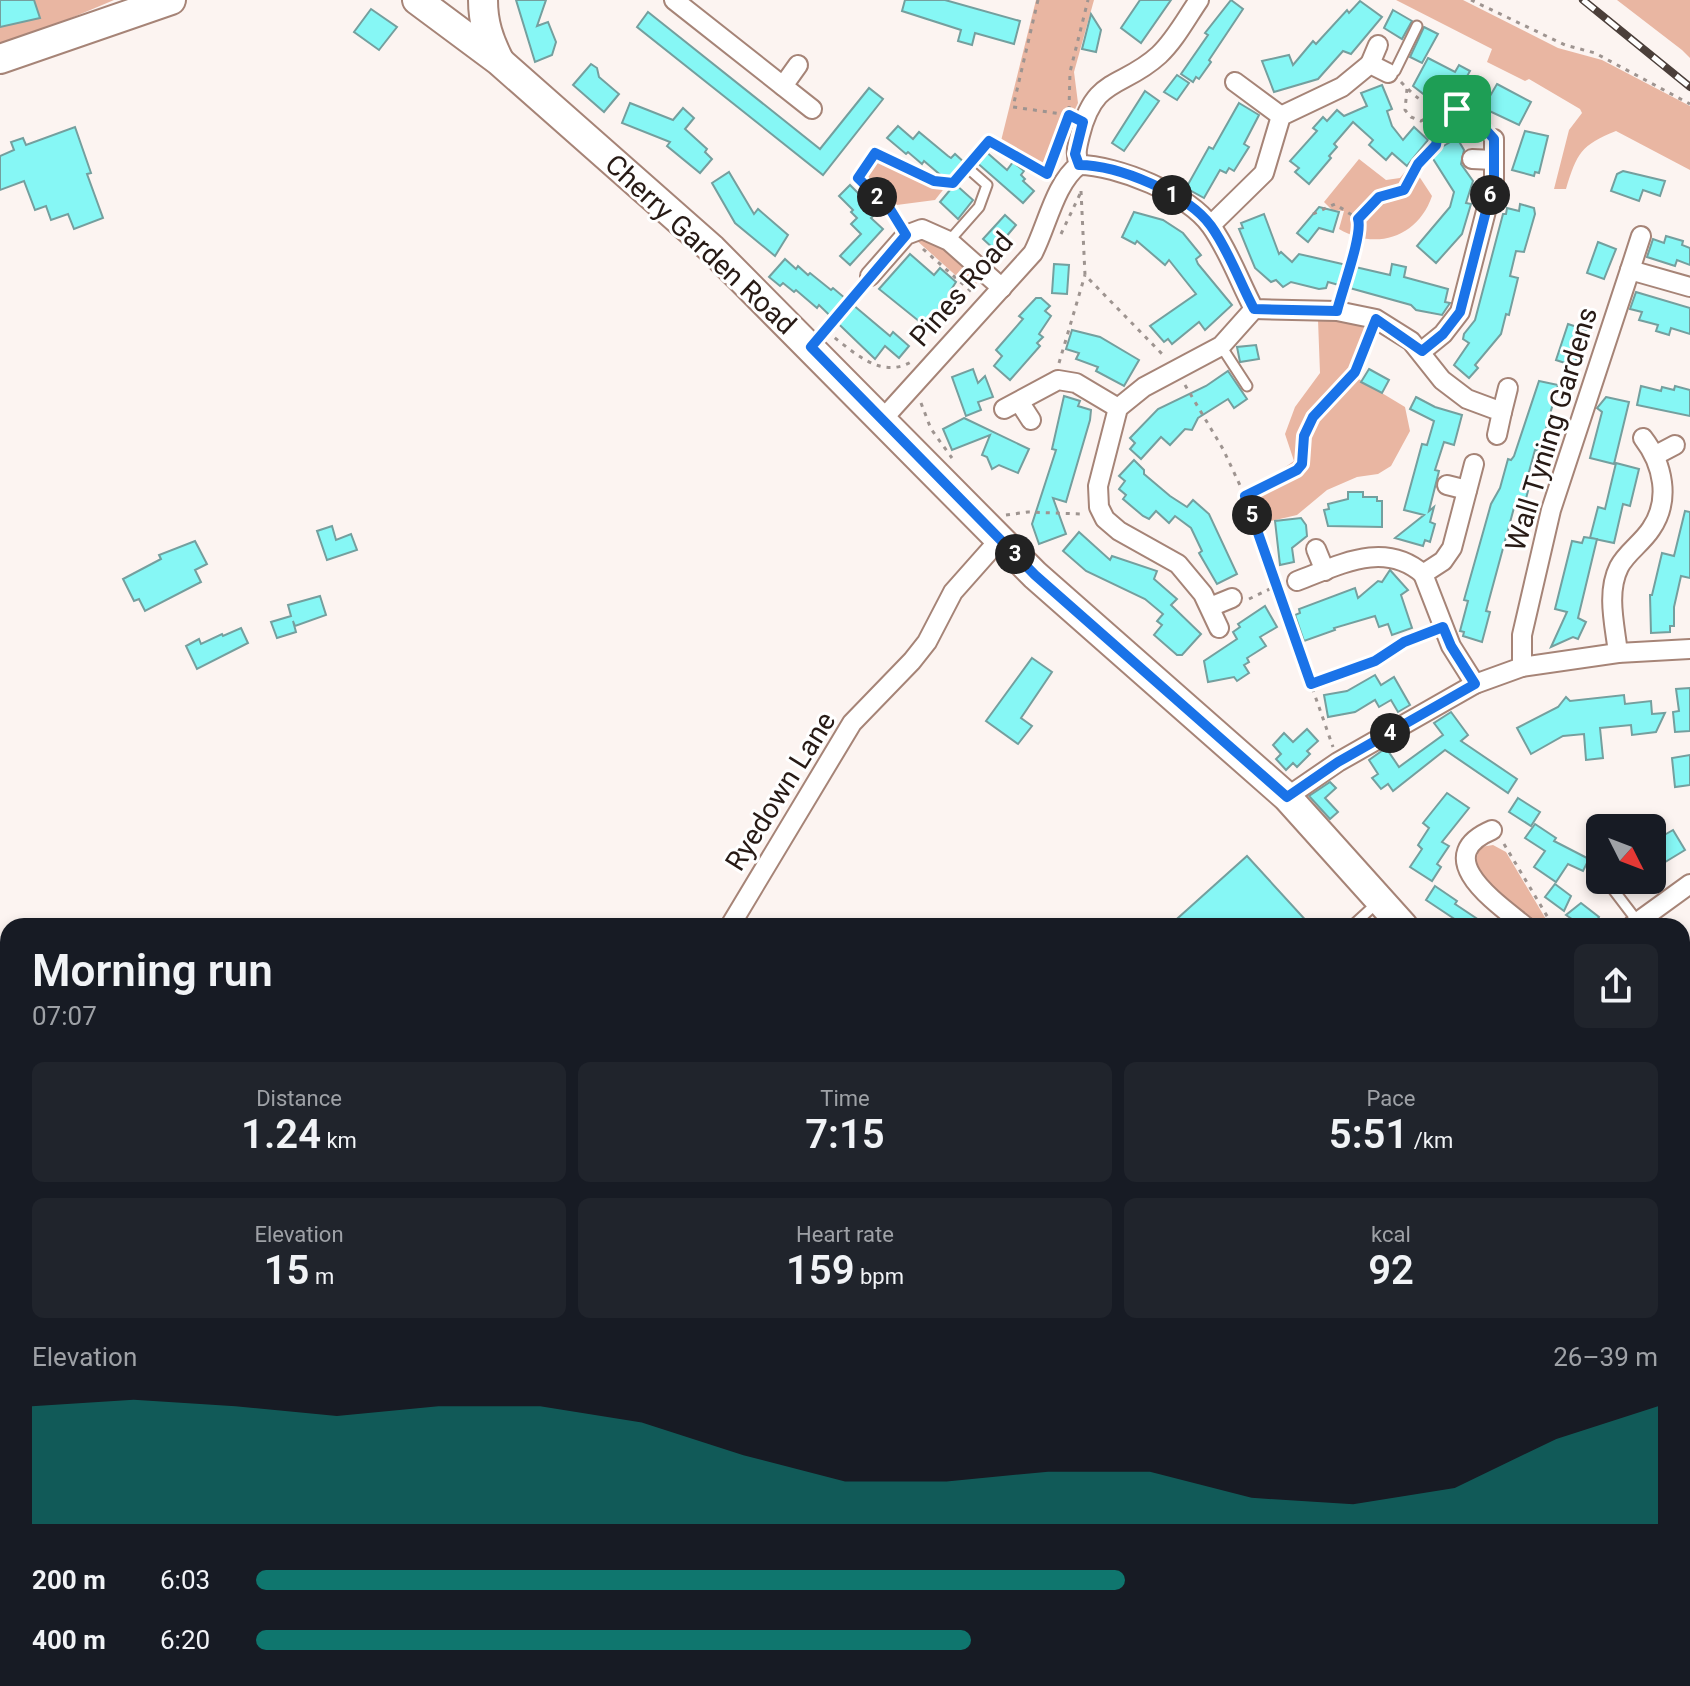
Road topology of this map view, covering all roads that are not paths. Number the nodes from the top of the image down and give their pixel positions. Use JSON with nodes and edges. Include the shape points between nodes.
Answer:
{"nodes":[{"id":1,"x":171,"y":0,"type":"edge"},
{"id":2,"x":417,"y":0,"type":"edge"},
{"id":3,"x":483,"y":0,"type":"edge"},
{"id":4,"x":674,"y":0,"type":"edge"},
{"id":5,"x":1199,"y":0,"type":"edge"},
{"id":6,"x":1417,"y":26,"type":"dead end"},
{"id":7,"x":1378,"y":45,"type":"dead end"},
{"id":8,"x":0,"y":59,"type":"edge"},
{"id":9,"x":499,"y":61,"type":"junction"},
{"id":10,"x":1370,"y":64,"type":"junction"},
{"id":11,"x":798,"y":65,"type":"dead end"},
{"id":12,"x":1388,"y":73,"type":"joint"},
{"id":13,"x":1235,"y":82,"type":"dead end"},
{"id":14,"x":783,"y":86,"type":"junction"},
{"id":15,"x":812,"y":109,"type":"dead end"},
{"id":16,"x":1281,"y":116,"type":"junction"},
{"id":17,"x":1494,"y":139,"type":"road end"},
{"id":18,"x":1472,"y":159,"type":"dead end"},
{"id":19,"x":1494,"y":160,"type":"junction"},
{"id":20,"x":1079,"y":165,"type":"junction"},
{"id":21,"x":967,"y":168,"type":"road end"},
{"id":22,"x":1211,"y":225,"type":"junction"},
{"id":23,"x":1641,"y":236,"type":"dead end"},
{"id":24,"x":949,"y":241,"type":"junction"},
{"id":25,"x":1630,"y":270,"type":"junction"},
{"id":26,"x":870,"y":276,"type":"road end"},
{"id":27,"x":996,"y":282,"type":"junction"},
{"id":28,"x":1690,"y":287,"type":"edge"},
{"id":29,"x":1254,"y":309,"type":"junction"},
{"id":30,"x":1221,"y":346,"type":"junction"},
{"id":31,"x":1422,"y":351,"type":"junction"},
{"id":32,"x":1247,"y":386,"type":"dead end"},
{"id":33,"x":1508,"y":388,"type":"dead end"},
{"id":34,"x":1118,"y":408,"type":"junction"},
{"id":35,"x":1502,"y":412,"type":"junction"},
{"id":36,"x":1031,"y":420,"type":"dead end"},
{"id":37,"x":881,"y":421,"type":"junction"},
{"id":38,"x":1497,"y":435,"type":"dead end"},
{"id":39,"x":1643,"y":438,"type":"dead end"},
{"id":40,"x":1675,"y":445,"type":"dead end"},
{"id":41,"x":1656,"y":455,"type":"junction"},
{"id":42,"x":1474,"y":464,"type":"dead end"},
{"id":43,"x":1447,"y":485,"type":"dead end"},
{"id":44,"x":1467,"y":490,"type":"junction"},
{"id":45,"x":997,"y":530,"type":"junction"},
{"id":46,"x":1316,"y":549,"type":"dead end"},
{"id":47,"x":1325,"y":571,"type":"junction"},
{"id":48,"x":1423,"y":574,"type":"junction"},
{"id":49,"x":1297,"y":581,"type":"dead end"},
{"id":50,"x":1232,"y":598,"type":"road end"},
{"id":51,"x":1210,"y":607,"type":"junction"},
{"id":52,"x":1219,"y":628,"type":"dead end"},
{"id":53,"x":1690,"y":649,"type":"edge"},
{"id":54,"x":1618,"y":653,"type":"junction"},
{"id":55,"x":1522,"y":667,"type":"junction"},
{"id":56,"x":1475,"y":684,"type":"junction"},
{"id":57,"x":1287,"y":797,"type":"junction"},
{"id":58,"x":1492,"y":830,"type":"road end"},
{"id":59,"x":1690,"y":884,"type":"edge"},
{"id":60,"x":1619,"y":894,"type":"edge"},
{"id":61,"x":1380,"y":901,"type":"junction"},
{"id":62,"x":735,"y":918,"type":"edge"},
{"id":63,"x":1361,"y":918,"type":"edge"},
{"id":64,"x":1396,"y":918,"type":"edge"},
{"id":65,"x":1515,"y":918,"type":"edge"},
{"id":66,"x":1640,"y":918,"type":"edge"},
{"id":67,"x":1649,"y":918,"type":"edge"}],
"edges":[{"from":1,"to":8,"type":"main road"},
{"from":2,"to":9,"type":"main road","name":"Cherry Garden Road"},
{"from":3,"to":9,"type":"main road","via":[[486,29]]},
{"from":4,"to":14,"type":"street"},
{"from":5,"to":20,"type":"street","name":"Pines Road","via":[[1158,56],[1110,84],[1076,118]]},
{"from":6,"to":12,"type":"lane","via":[[1395,71]]},
{"from":7,"to":10,"type":"street"},
{"from":9,"to":37,"type":"main road","name":"Cherry Garden Road","via":[[817,334]]},
{"from":10,"to":12,"type":"street"},
{"from":10,"to":16,"type":"street","via":[[1342,87]]},
{"from":11,"to":14,"type":"street"},
{"from":13,"to":16,"type":"street"},
{"from":14,"to":15,"type":"street"},
{"from":16,"to":22,"type":"street","via":[[1264,173]]},
{"from":17,"to":19,"type":"street"},
{"from":18,"to":19,"type":"street"},
{"from":19,"to":31,"type":"street","via":[[1494,180],[1460,312]]},
{"from":20,"to":22,"type":"street","via":[[1106,167],[1158,187]]},
{"from":20,"to":27,"type":"street","name":"Pines Road","via":[[1062,183],[1033,253]]},
{"from":21,"to":24,"type":"lane","via":[[987,185],[979,207]]},
{"from":22,"to":29,"type":"street"},
{"from":23,"to":25,"type":"street","name":"Wall Tyning Gardens"},
{"from":24,"to":26,"type":"street","via":[[922,229],[906,235]]},
{"from":24,"to":27,"type":"street"},
{"from":25,"to":28,"type":"street"},
{"from":25,"to":55,"type":"street","name":"Wall Tyning Gardens","via":[[1551,510],[1522,635]]},
{"from":27,"to":37,"type":"street","name":"Pines Road"},
{"from":29,"to":30,"type":"street"},
{"from":29,"to":31,"type":"street","via":[[1337,311],[1376,319]]},
{"from":30,"to":32,"type":"lane"},
{"from":30,"to":34,"type":"street","via":[[1144,387]]},
{"from":31,"to":35,"type":"street","via":[[1442,380],[1475,403]]},
{"from":33,"to":35,"type":"street"},
{"from":34,"to":36,"type":"street","via":[[1076,383],[1053,382],[1012,406]]},
{"from":34,"to":51,"type":"street","via":[[1098,486],[1099,507],[1119,531],[1178,564]]},
{"from":35,"to":38,"type":"street"},
{"from":37,"to":45,"type":"main road","name":"Cherry Garden Road"},
{"from":39,"to":41,"type":"street"},
{"from":40,"to":41,"type":"street"},
{"from":41,"to":54,"type":"street","via":[[1662,501],[1653,528],[1619,566],[1613,586]]},
{"from":42,"to":44,"type":"street"},
{"from":43,"to":44,"type":"street"},
{"from":44,"to":48,"type":"street","via":[[1452,548]]},
{"from":45,"to":57,"type":"main road","name":"Cherry Garden Road","via":[[1035,575]]},
{"from":45,"to":62,"type":"street","name":"Ryedown Lane","via":[[953,592],[927,642],[852,723]]},
{"from":46,"to":47,"type":"street"},
{"from":47,"to":48,"type":"street","via":[[1376,555],[1400,559]]},
{"from":47,"to":49,"type":"street"},
{"from":48,"to":56,"type":"street","via":[[1451,646]]},
{"from":50,"to":51,"type":"street"},
{"from":51,"to":52,"type":"street"},
{"from":53,"to":54,"type":"street"},
{"from":54,"to":55,"type":"street"},
{"from":55,"to":56,"type":"street"},
{"from":56,"to":57,"type":"street"},
{"from":57,"to":61,"type":"main road","name":"Cherry Garden Road"},
{"from":58,"to":65,"type":"street","via":[[1468,848],[1466,868],[1477,886]]},
{"from":59,"to":67,"type":"street"},
{"from":60,"to":66,"type":"lane"},
{"from":61,"to":63,"type":"lane"},
{"from":61,"to":64,"type":"main road","name":"Cherry Garden Road"}]}
